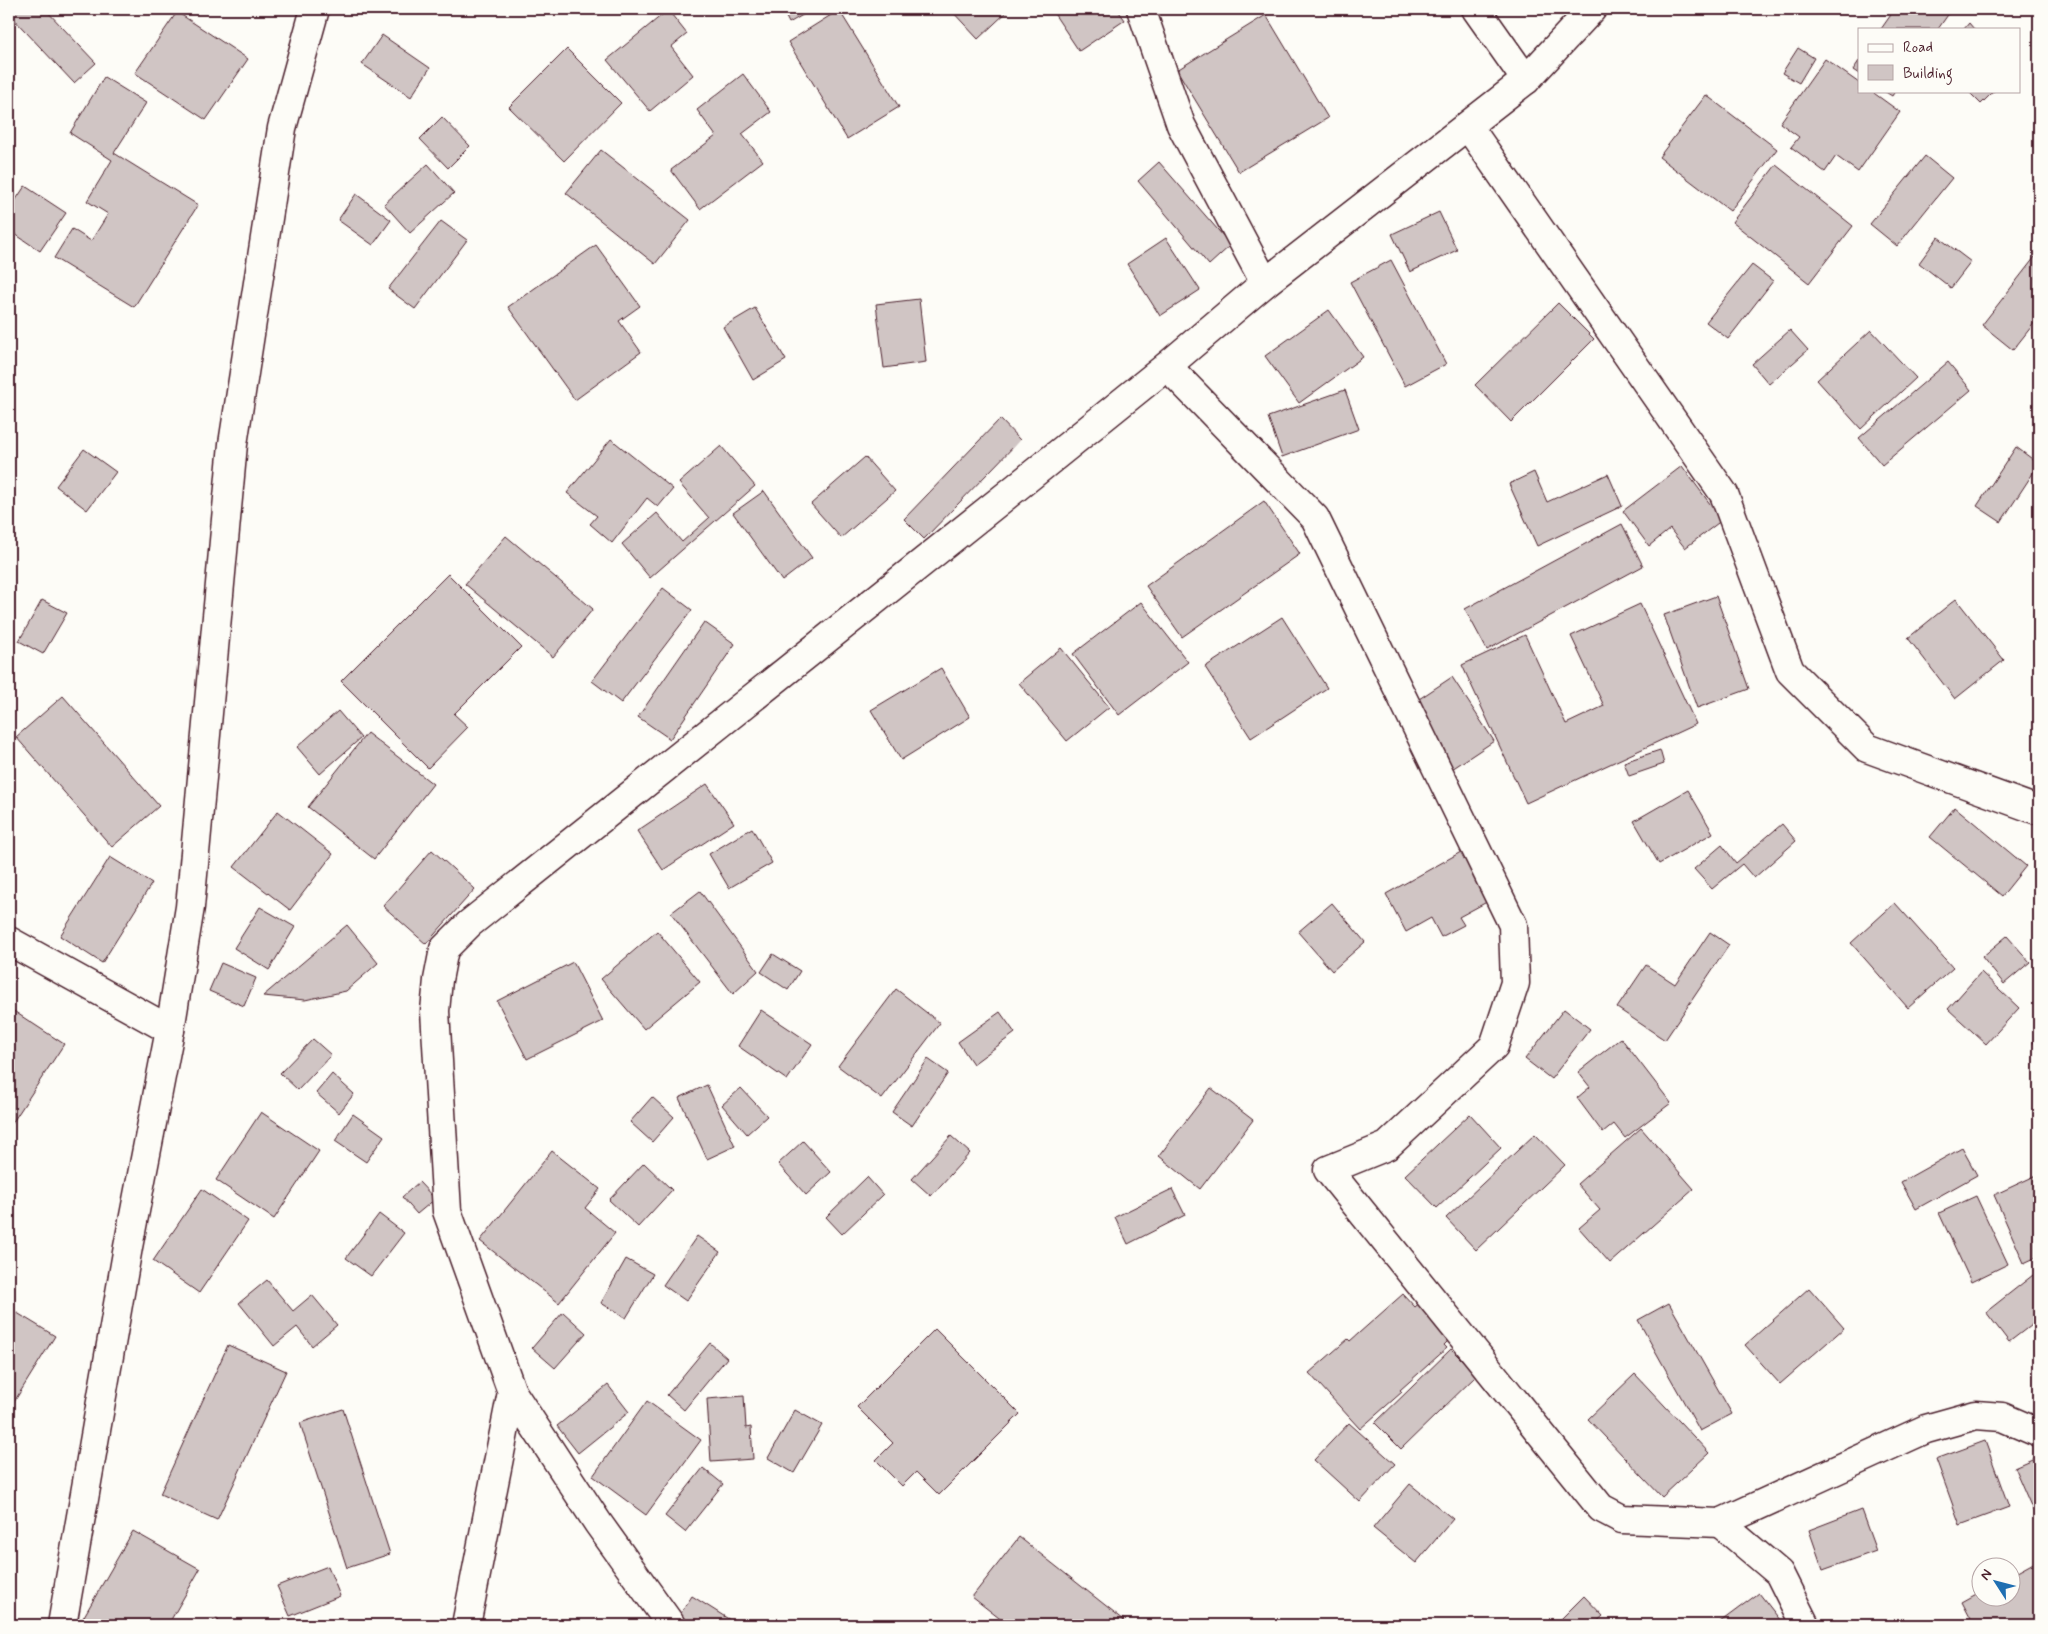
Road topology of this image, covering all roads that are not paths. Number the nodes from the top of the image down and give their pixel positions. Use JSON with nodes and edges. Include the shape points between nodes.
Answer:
{"nodes":[{"id":1,"x":315,"y":9,"type":"edge"},
{"id":2,"x":1141,"y":9,"type":"edge"},
{"id":3,"x":1476,"y":9,"type":"edge"},
{"id":4,"x":1592,"y":9,"type":"edge"},
{"id":5,"x":1526,"y":80,"type":"junction"},
{"id":6,"x":1468,"y":126,"type":"junction"},
{"id":7,"x":1265,"y":283,"type":"junction"},
{"id":8,"x":1167,"y":366,"type":"junction"},
{"id":9,"x":2037,"y":810,"type":"dead end"},
{"id":10,"x":9,"y":941,"type":"edge"},
{"id":11,"x":170,"y":1030,"type":"junction"},
{"id":12,"x":512,"y":1392,"type":"junction"},
{"id":13,"x":2039,"y":1433,"type":"edge"},
{"id":14,"x":1720,"y":1523,"type":"junction"},
{"id":15,"x":62,"y":1625,"type":"edge"},
{"id":16,"x":466,"y":1625,"type":"edge"},
{"id":17,"x":671,"y":1625,"type":"edge"},
{"id":18,"x":1805,"y":1625,"type":"edge"}],
"edges":[{"from":1,"to":11,"type":"street","via":[[282,128],[233,444],[190,907]]},
{"from":2,"to":7,"type":"street","via":[[1181,125]]},
{"from":3,"to":5,"type":"street"},
{"from":4,"to":5,"type":"street"},
{"from":5,"to":6,"type":"street"},
{"from":6,"to":7,"type":"street"},
{"from":6,"to":9,"type":"street","via":[[1724,494],[1790,672],[1867,748]]},
{"from":7,"to":8,"type":"street"},
{"from":8,"to":12,"type":"street","via":[[477,918],[444,949],[435,1011],[447,1211]]},
{"from":8,"to":14,"type":"street","via":[[1315,518],[1513,925],[1515,983],[1494,1046],[1387,1146],[1328,1170],[1601,1508],[1622,1519]]},
{"from":10,"to":11,"type":"street"},
{"from":11,"to":15,"type":"street","via":[[128,1247]]},
{"from":12,"to":16,"type":"street"},
{"from":12,"to":17,"type":"street","via":[[598,1523]]},
{"from":13,"to":14,"type":"street","via":[[2002,1417],[1976,1415],[1926,1429]]},
{"from":14,"to":18,"type":"street","via":[[1779,1573]]}]}
